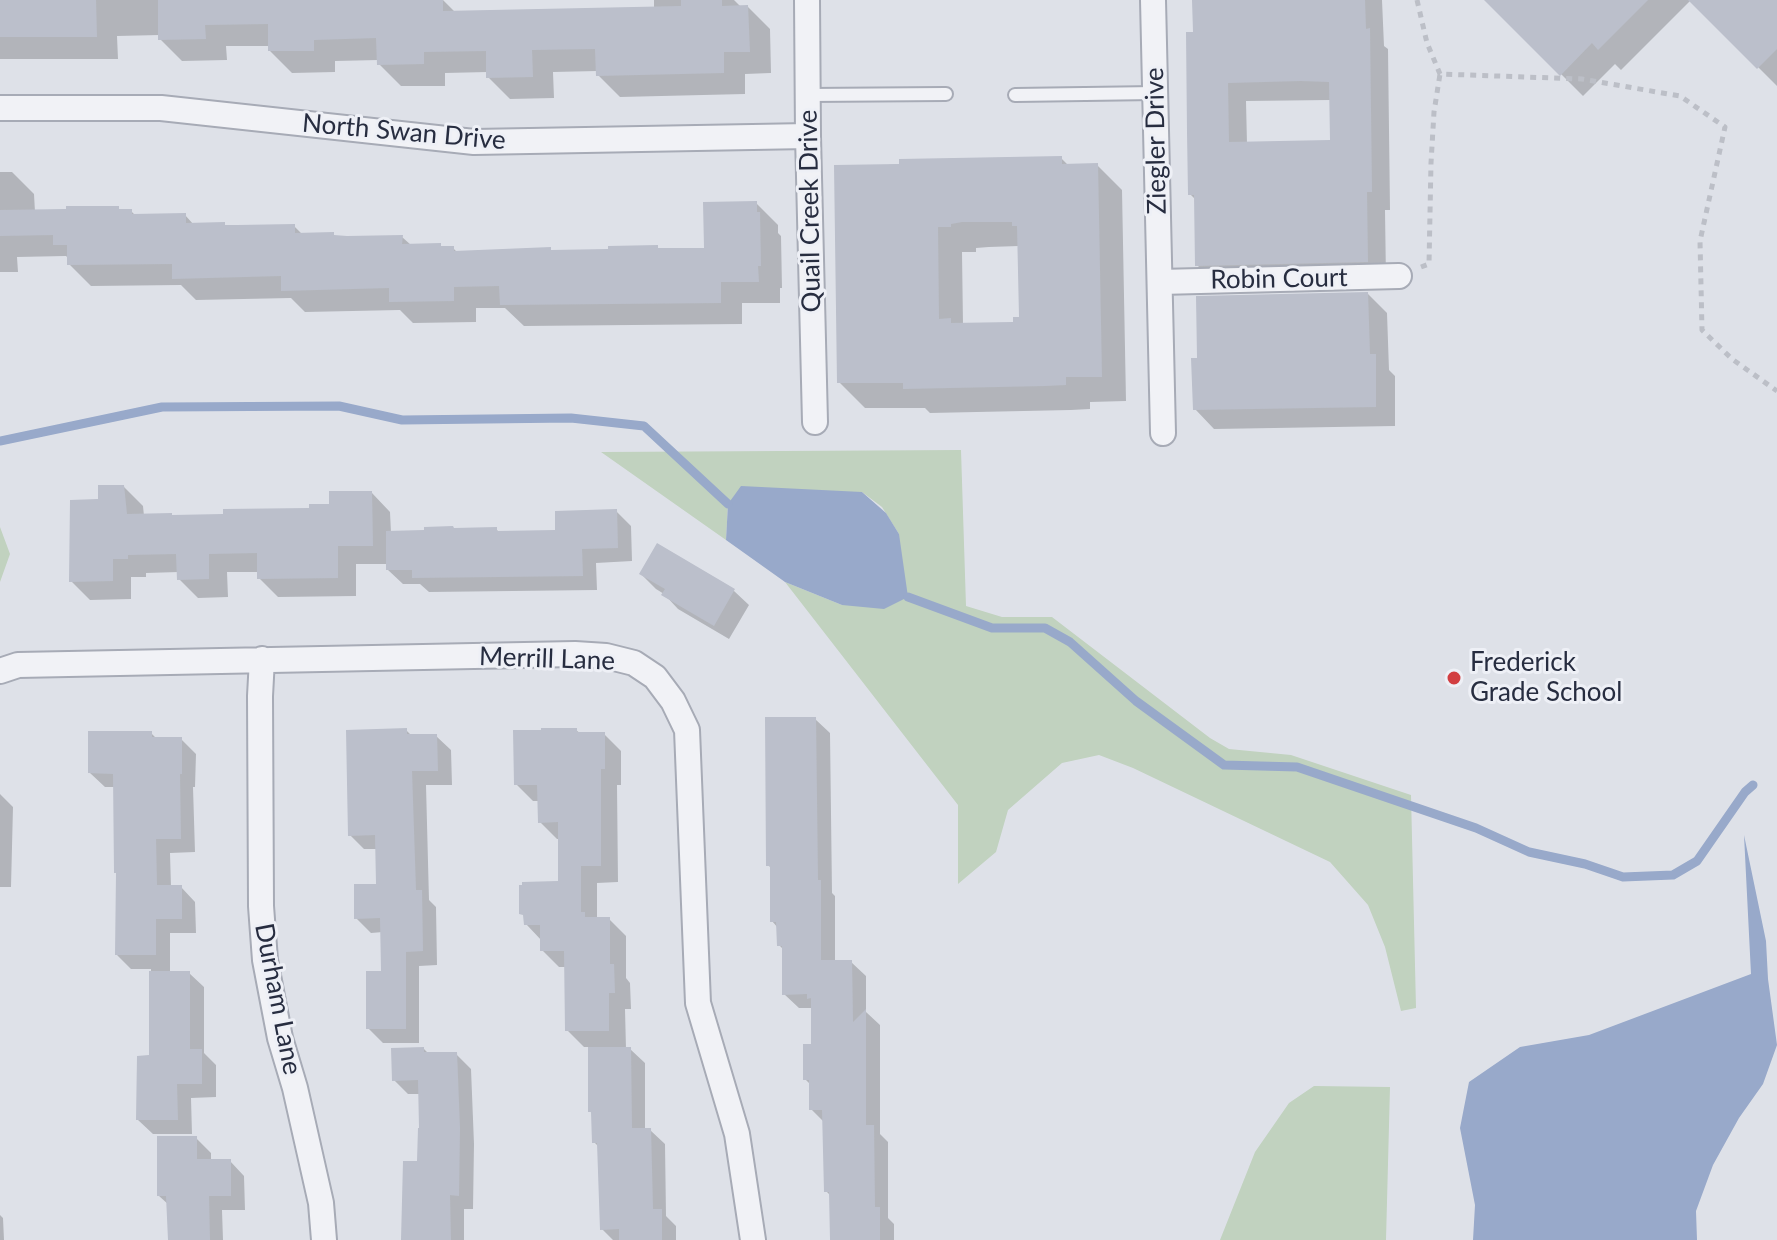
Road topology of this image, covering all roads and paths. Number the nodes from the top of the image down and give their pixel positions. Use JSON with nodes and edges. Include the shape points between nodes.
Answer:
{"nodes":[{"id":1,"x":807,"y":0,"type":"edge"},
{"id":2,"x":1153,"y":0,"type":"edge"},
{"id":3,"x":1417,"y":0,"type":"edge"},
{"id":4,"x":1440,"y":74,"type":"junction"},
{"id":5,"x":1155,"y":93,"type":"junction"},
{"id":6,"x":946,"y":94,"type":"dead end"},
{"id":7,"x":808,"y":95,"type":"junction"},
{"id":8,"x":1015,"y":95,"type":"dead end"},
{"id":9,"x":0,"y":108,"type":"edge"},
{"id":10,"x":808,"y":136,"type":"junction"},
{"id":11,"x":1399,"y":276,"type":"joint"},
{"id":12,"x":1160,"y":282,"type":"junction"},
{"id":13,"x":1777,"y":391,"type":"edge"},
{"id":14,"x":815,"y":422,"type":"dead end"},
{"id":15,"x":1163,"y":433,"type":"dead end"},
{"id":16,"x":262,"y":659,"type":"junction"},
{"id":17,"x":0,"y":671,"type":"edge"},
{"id":18,"x":324,"y":1240,"type":"edge"},
{"id":19,"x":753,"y":1240,"type":"edge"}],
"edges":[{"from":1,"to":7,"type":"street","name":"Quail Creek Drive"},
{"from":2,"to":5,"type":"street","name":"Ziegler Drive"},
{"from":3,"to":4,"type":"path"},
{"from":4,"to":11,"type":"path","via":[[1432,138],[1429,264]]},
{"from":4,"to":13,"type":"path","via":[[1582,79],[1680,96],[1725,127],[1700,241],[1702,330]]},
{"from":5,"to":8,"type":"lane"},
{"from":5,"to":12,"type":"street","name":"Ziegler Drive"},
{"from":6,"to":7,"type":"lane"},
{"from":7,"to":10,"type":"street","name":"Quail Creek Drive"},
{"from":9,"to":10,"type":"street","name":"North Swan Drive","via":[[161,108],[474,142]]},
{"from":10,"to":14,"type":"street","name":"Quail Creek Drive"},
{"from":11,"to":12,"type":"street","name":"Robin Court"},
{"from":12,"to":15,"type":"street","name":"Ziegler Drive"},
{"from":16,"to":17,"type":"street","name":"Merrill Lane","via":[[18,665]]},
{"from":16,"to":18,"type":"street","name":"Durham Lane","via":[[265,960],[321,1203]]},
{"from":16,"to":19,"type":"street","name":"Merrill Lane","via":[[575,654],[634,663],[655,677],[687,730],[698,1003],[737,1134]]}]}
